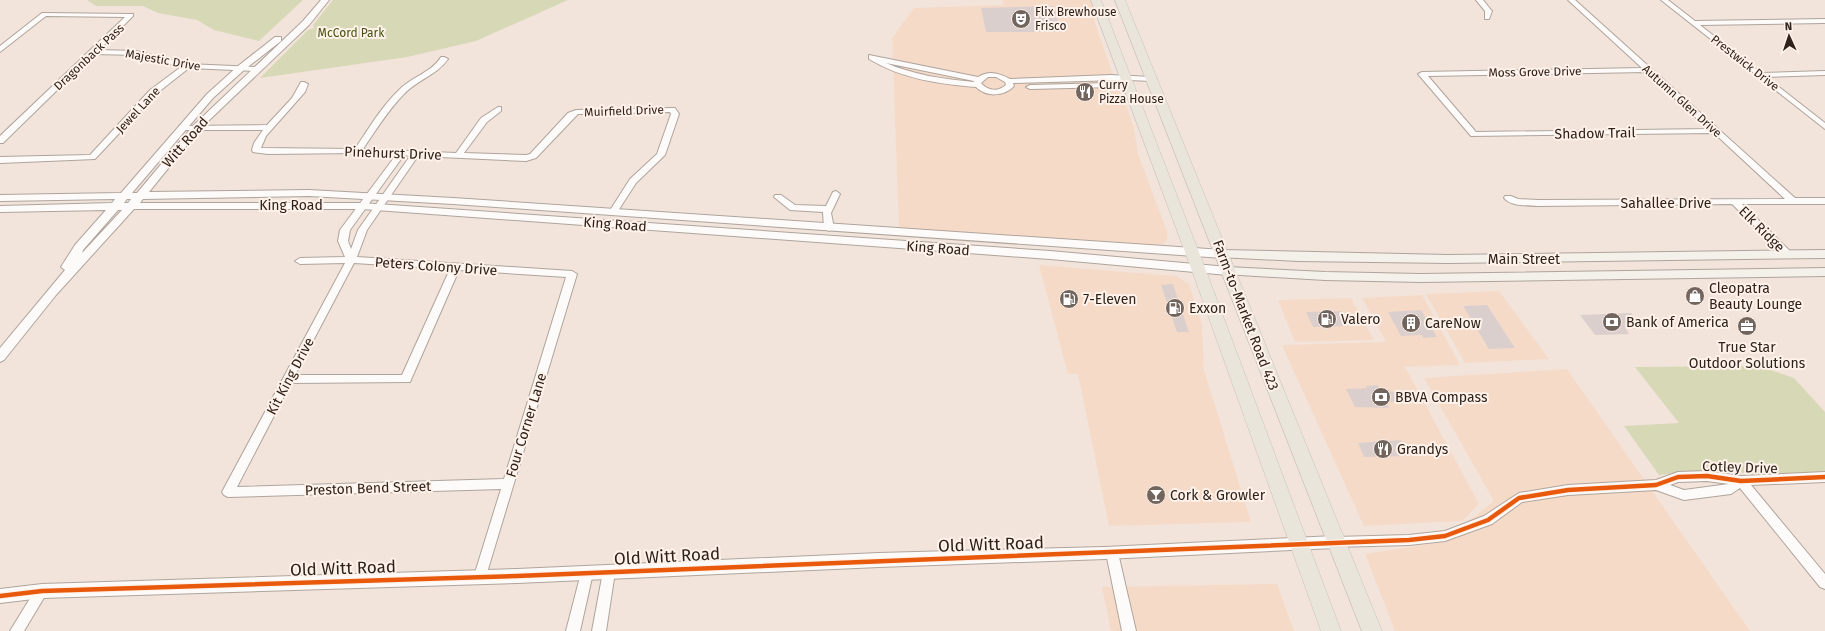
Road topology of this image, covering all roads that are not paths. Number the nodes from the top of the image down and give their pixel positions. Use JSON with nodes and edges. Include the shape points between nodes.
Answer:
{"nodes":[{"id":1,"x":317,"y":0,"type":"edge"},
{"id":2,"x":325,"y":0,"type":"edge"},
{"id":3,"x":1096,"y":0,"type":"edge"},
{"id":4,"x":1120,"y":0,"type":"edge"},
{"id":5,"x":1479,"y":0,"type":"edge"},
{"id":6,"x":1571,"y":0,"type":"edge"},
{"id":7,"x":1664,"y":0,"type":"edge"},
{"id":8,"x":1487,"y":18,"type":"dead end"},
{"id":9,"x":1825,"y":21,"type":"edge"},
{"id":10,"x":301,"y":23,"type":"junction"},
{"id":11,"x":1694,"y":23,"type":"junction"},
{"id":12,"x":0,"y":50,"type":"edge"},
{"id":13,"x":93,"y":52,"type":"junction"},
{"id":14,"x":444,"y":59,"type":"dead end"},
{"id":15,"x":187,"y":66,"type":"junction"},
{"id":16,"x":241,"y":68,"type":"junction"},
{"id":17,"x":257,"y":69,"type":"junction"},
{"id":18,"x":1648,"y":70,"type":"junction"},
{"id":19,"x":1825,"y":73,"type":"edge"},
{"id":20,"x":1760,"y":75,"type":"junction"},
{"id":21,"x":1125,"y":79,"type":"junction"},
{"id":22,"x":1152,"y":79,"type":"junction"},
{"id":23,"x":978,"y":82,"type":"junction"},
{"id":24,"x":304,"y":84,"type":"dead end"},
{"id":25,"x":1009,"y":84,"type":"junction"},
{"id":26,"x":498,"y":109,"type":"dead end"},
{"id":27,"x":1825,"y":126,"type":"edge"},
{"id":28,"x":197,"y":127,"type":"junction"},
{"id":29,"x":270,"y":127,"type":"junction"},
{"id":30,"x":182,"y":128,"type":"junction"},
{"id":31,"x":1716,"y":131,"type":"junction"},
{"id":32,"x":1474,"y":134,"type":"joint"},
{"id":33,"x":0,"y":141,"type":"edge"},
{"id":34,"x":357,"y":151,"type":"junction"},
{"id":35,"x":402,"y":153,"type":"junction"},
{"id":36,"x":415,"y":154,"type":"junction"},
{"id":37,"x":458,"y":156,"type":"junction"},
{"id":38,"x":529,"y":158,"type":"joint"},
{"id":39,"x":0,"y":160,"type":"edge"},
{"id":40,"x":836,"y":194,"type":"dead end"},
{"id":41,"x":124,"y":196,"type":"junction"},
{"id":42,"x":140,"y":196,"type":"junction"},
{"id":43,"x":369,"y":196,"type":"junction"},
{"id":44,"x":385,"y":197,"type":"junction"},
{"id":45,"x":778,"y":197,"type":"dead end"},
{"id":46,"x":0,"y":198,"type":"edge"},
{"id":47,"x":1508,"y":198,"type":"dead end"},
{"id":48,"x":1825,"y":201,"type":"edge"},
{"id":49,"x":1736,"y":202,"type":"junction"},
{"id":50,"x":1794,"y":202,"type":"junction"},
{"id":51,"x":115,"y":206,"type":"junction"},
{"id":52,"x":130,"y":206,"type":"junction"},
{"id":53,"x":362,"y":206,"type":"junction"},
{"id":54,"x":378,"y":208,"type":"junction"},
{"id":55,"x":0,"y":209,"type":"edge"},
{"id":56,"x":829,"y":209,"type":"junction"},
{"id":57,"x":613,"y":212,"type":"junction"},
{"id":58,"x":607,"y":223,"type":"junction"},
{"id":59,"x":829,"y":228,"type":"junction"},
{"id":60,"x":826,"y":240,"type":"junction"},
{"id":61,"x":1050,"y":242,"type":"junction"},
{"id":62,"x":1223,"y":254,"type":"junction"},
{"id":63,"x":1825,"y":254,"type":"edge"},
{"id":64,"x":1050,"y":255,"type":"junction"},
{"id":65,"x":1791,"y":255,"type":"junction"},
{"id":66,"x":351,"y":260,"type":"junction"},
{"id":67,"x":1195,"y":260,"type":"junction"},
{"id":68,"x":300,"y":261,"type":"dead end"},
{"id":69,"x":456,"y":267,"type":"junction"},
{"id":70,"x":1228,"y":271,"type":"junction"},
{"id":71,"x":1819,"y":273,"type":"edge"},
{"id":72,"x":572,"y":274,"type":"joint"},
{"id":73,"x":52,"y":292,"type":"junction"},
{"id":74,"x":0,"y":357,"type":"edge"},
{"id":75,"x":289,"y":379,"type":"junction"},
{"id":76,"x":1825,"y":477,"type":"edge"},
{"id":77,"x":1741,"y":481,"type":"junction"},
{"id":78,"x":508,"y":484,"type":"junction"},
{"id":79,"x":1656,"y":485,"type":"junction"},
{"id":80,"x":228,"y":492,"type":"joint"},
{"id":81,"x":1335,"y":542,"type":"junction"},
{"id":82,"x":1298,"y":543,"type":"junction"},
{"id":83,"x":1112,"y":553,"type":"junction"},
{"id":84,"x":609,"y":572,"type":"junction"},
{"id":85,"x":587,"y":573,"type":"junction"},
{"id":86,"x":480,"y":576,"type":"junction"},
{"id":87,"x":1825,"y":583,"type":"edge"},
{"id":88,"x":42,"y":592,"type":"junction"},
{"id":89,"x":0,"y":596,"type":"edge"},
{"id":90,"x":17,"y":631,"type":"edge"},
{"id":91,"x":573,"y":631,"type":"edge"},
{"id":92,"x":598,"y":631,"type":"edge"},
{"id":93,"x":1129,"y":631,"type":"edge"},
{"id":94,"x":1331,"y":631,"type":"edge"},
{"id":95,"x":1372,"y":631,"type":"edge"}],
"edges":[{"from":1,"to":10,"type":"street","name":"Witt Road"},
{"from":2,"to":10,"type":"street","name":"Witt Road"},
{"from":3,"to":21,"type":"main road","name":"Farm-to-Market Road 423"},
{"from":4,"to":22,"type":"main road","name":"Farm-to-Market Road 423"},
{"from":5,"to":8,"type":"street","via":[[1490,11]]},
{"from":6,"to":18,"type":"street","name":"Autumn Glen Drive"},
{"from":7,"to":11,"type":"street","name":"Prestwick Drive"},
{"from":9,"to":11,"type":"street"},
{"from":10,"to":16,"type":"street","name":"Witt Road"},
{"from":10,"to":17,"type":"street","name":"Witt Road"},
{"from":11,"to":20,"type":"street","name":"Prestwick Drive"},
{"from":12,"to":13,"type":"street","name":"Dragonback Pass","via":[[44,14],[131,15]]},
{"from":13,"to":15,"type":"street","name":"Majestic Drive","via":[[136,53]]},
{"from":13,"to":33,"type":"street","name":"Dragonback Pass"},
{"from":14,"to":34,"type":"street","via":[[409,85]]},
{"from":15,"to":16,"type":"street","name":"Majestic Drive"},
{"from":15,"to":39,"type":"street","name":"Jewel Lane","via":[[153,92],[92,157]]},
{"from":16,"to":17,"type":"street","name":"Majestic Drive"},
{"from":16,"to":30,"type":"street","name":"Witt Road","via":[[210,96]]},
{"from":17,"to":28,"type":"street","name":"Witt Road"},
{"from":18,"to":31,"type":"street","name":"Autumn Glen Drive"},
{"from":18,"to":32,"type":"street","name":"Moss Grove Drive","via":[[1422,74]]},
{"from":19,"to":20,"type":"street"},
{"from":20,"to":27,"type":"street","name":"Prestwick Drive"},
{"from":21,"to":22,"type":"street"},
{"from":21,"to":25,"type":"street","via":[[1113,85]]},
{"from":21,"to":67,"type":"main road","name":"Farm-to-Market Road 423"},
{"from":22,"to":62,"type":"main road","name":"Farm-to-Market Road 423"},
{"from":23,"to":23,"type":"street","via":[[900,62],[872,58],[882,65],[944,82]]},
{"from":23,"to":25,"type":"street","via":[[986,75],[997,75]]},
{"from":23,"to":25,"type":"street","via":[[990,92],[1001,91]]},
{"from":24,"to":29,"type":"street","via":[[301,92]]},
{"from":26,"to":37,"type":"street","via":[[484,120]]},
{"from":28,"to":29,"type":"street"},
{"from":28,"to":30,"type":"street"},
{"from":28,"to":42,"type":"street","name":"Witt Road"},
{"from":29,"to":34,"type":"street","name":"Pinehurst Drive","via":[[256,150]]},
{"from":30,"to":41,"type":"street","name":"Witt Road"},
{"from":31,"to":32,"type":"street","name":"Shadow Trail"},
{"from":31,"to":50,"type":"street","name":"Autumn Glen Drive"},
{"from":34,"to":35,"type":"street","name":"Pinehurst Drive"},
{"from":35,"to":36,"type":"street","name":"Pinehurst Drive"},
{"from":35,"to":43,"type":"street"},
{"from":36,"to":37,"type":"street","name":"Pinehurst Drive"},
{"from":36,"to":44,"type":"street","name":"Kit King Drive"},
{"from":37,"to":38,"type":"street","name":"Pinehurst Drive"},
{"from":38,"to":57,"type":"street","name":"Muirfield Drive","via":[[576,112],[672,110],[675,114],[674,121],[661,155],[633,181]]},
{"from":40,"to":56,"type":"street"},
{"from":41,"to":42,"type":"street","name":"King Road"},
{"from":41,"to":46,"type":"street","name":"King Road"},
{"from":41,"to":51,"type":"street","name":"Witt Road"},
{"from":42,"to":43,"type":"street","name":"King Road","via":[[309,193]]},
{"from":42,"to":52,"type":"street","name":"Witt Road"},
{"from":43,"to":44,"type":"street","name":"King Road"},
{"from":43,"to":53,"type":"street"},
{"from":44,"to":54,"type":"street","name":"Kit King Drive"},
{"from":44,"to":57,"type":"street","name":"King Road"},
{"from":45,"to":56,"type":"street","via":[[793,208]]},
{"from":47,"to":49,"type":"street","name":"Sahallee Drive","via":[[1516,202],[1538,203]]},
{"from":48,"to":50,"type":"street","name":"Sahallee Drive"},
{"from":49,"to":50,"type":"street","name":"Sahallee Drive"},
{"from":49,"to":65,"type":"street","name":"Elk Ridge"},
{"from":51,"to":52,"type":"street","name":"King Road"},
{"from":51,"to":55,"type":"street","name":"King Road"},
{"from":51,"to":73,"type":"street","name":"Witt Road","via":[[79,248]]},
{"from":52,"to":53,"type":"street","name":"King Road"},
{"from":52,"to":73,"type":"street","name":"Witt Road"},
{"from":53,"to":54,"type":"street","name":"King Road"},
{"from":53,"to":66,"type":"street","via":[[345,230],[343,241]]},
{"from":54,"to":58,"type":"street","name":"King Road"},
{"from":54,"to":66,"type":"street","name":"Kit King Drive","via":[[363,230]]},
{"from":56,"to":59,"type":"street"},
{"from":57,"to":58,"type":"street"},
{"from":57,"to":59,"type":"street","name":"King Road"},
{"from":58,"to":60,"type":"street","name":"King Road"},
{"from":59,"to":60,"type":"street"},
{"from":59,"to":61,"type":"street","name":"King Road"},
{"from":60,"to":64,"type":"street","name":"King Road"},
{"from":61,"to":64,"type":"street"},
{"from":61,"to":67,"type":"street","name":"King Road"},
{"from":62,"to":65,"type":"main road","name":"Main Street","via":[[1311,258],[1566,259]]},
{"from":62,"to":67,"type":"street","name":"King Road"},
{"from":62,"to":70,"type":"main road","name":"Farm-to-Market Road 423"},
{"from":63,"to":65,"type":"main road","name":"Main Street"},
{"from":64,"to":67,"type":"street","name":"King Road"},
{"from":65,"to":71,"type":"main road"},
{"from":66,"to":68,"type":"street","name":"Peters Colony Drive"},
{"from":66,"to":69,"type":"street","name":"Peters Colony Drive"},
{"from":66,"to":75,"type":"street","name":"Kit King Drive"},
{"from":67,"to":70,"type":"street","name":"King Road"},
{"from":67,"to":82,"type":"main road","name":"Farm-to-Market Road 423"},
{"from":69,"to":72,"type":"street","name":"Peters Colony Drive"},
{"from":69,"to":75,"type":"street","via":[[406,380]]},
{"from":70,"to":71,"type":"main road","name":"Main Street","via":[[1421,278]]},
{"from":70,"to":81,"type":"main road","name":"Farm-to-Market Road 423"},
{"from":72,"to":78,"type":"street","name":"Four Corner Lane"},
{"from":73,"to":74,"type":"street","name":"Witt Road"},
{"from":75,"to":80,"type":"street","name":"Kit King Drive"},
{"from":76,"to":77,"type":"street","name":"Cotley Drive"},
{"from":77,"to":79,"type":"street","name":"Cotley Drive","via":[[1707,476],[1678,477]]},
{"from":77,"to":79,"type":"street","name":"Cotley Drive","via":[[1731,489],[1684,495]]},
{"from":77,"to":87,"type":"street"},
{"from":78,"to":80,"type":"street","name":"Preston Bend Street"},
{"from":78,"to":86,"type":"street","name":"Four Corner Lane"},
{"from":79,"to":81,"type":"street","via":[[1568,490],[1519,498],[1488,520],[1445,536],[1409,540]]},
{"from":81,"to":82,"type":"street","name":"Old Witt Road"},
{"from":81,"to":95,"type":"main road","name":"Farm-to-Market Road 423"},
{"from":82,"to":83,"type":"street","name":"Old Witt Road"},
{"from":82,"to":94,"type":"main road","name":"Farm-to-Market Road 423"},
{"from":83,"to":84,"type":"street","name":"Old Witt Road","via":[[871,560]]},
{"from":83,"to":93,"type":"street"},
{"from":84,"to":85,"type":"street","name":"Old Witt Road"},
{"from":84,"to":92,"type":"street"},
{"from":85,"to":86,"type":"street","name":"Old Witt Road"},
{"from":85,"to":91,"type":"street"},
{"from":86,"to":88,"type":"street","name":"Old Witt Road"},
{"from":88,"to":89,"type":"street","name":"Old Witt Road"},
{"from":88,"to":90,"type":"street"}]}
